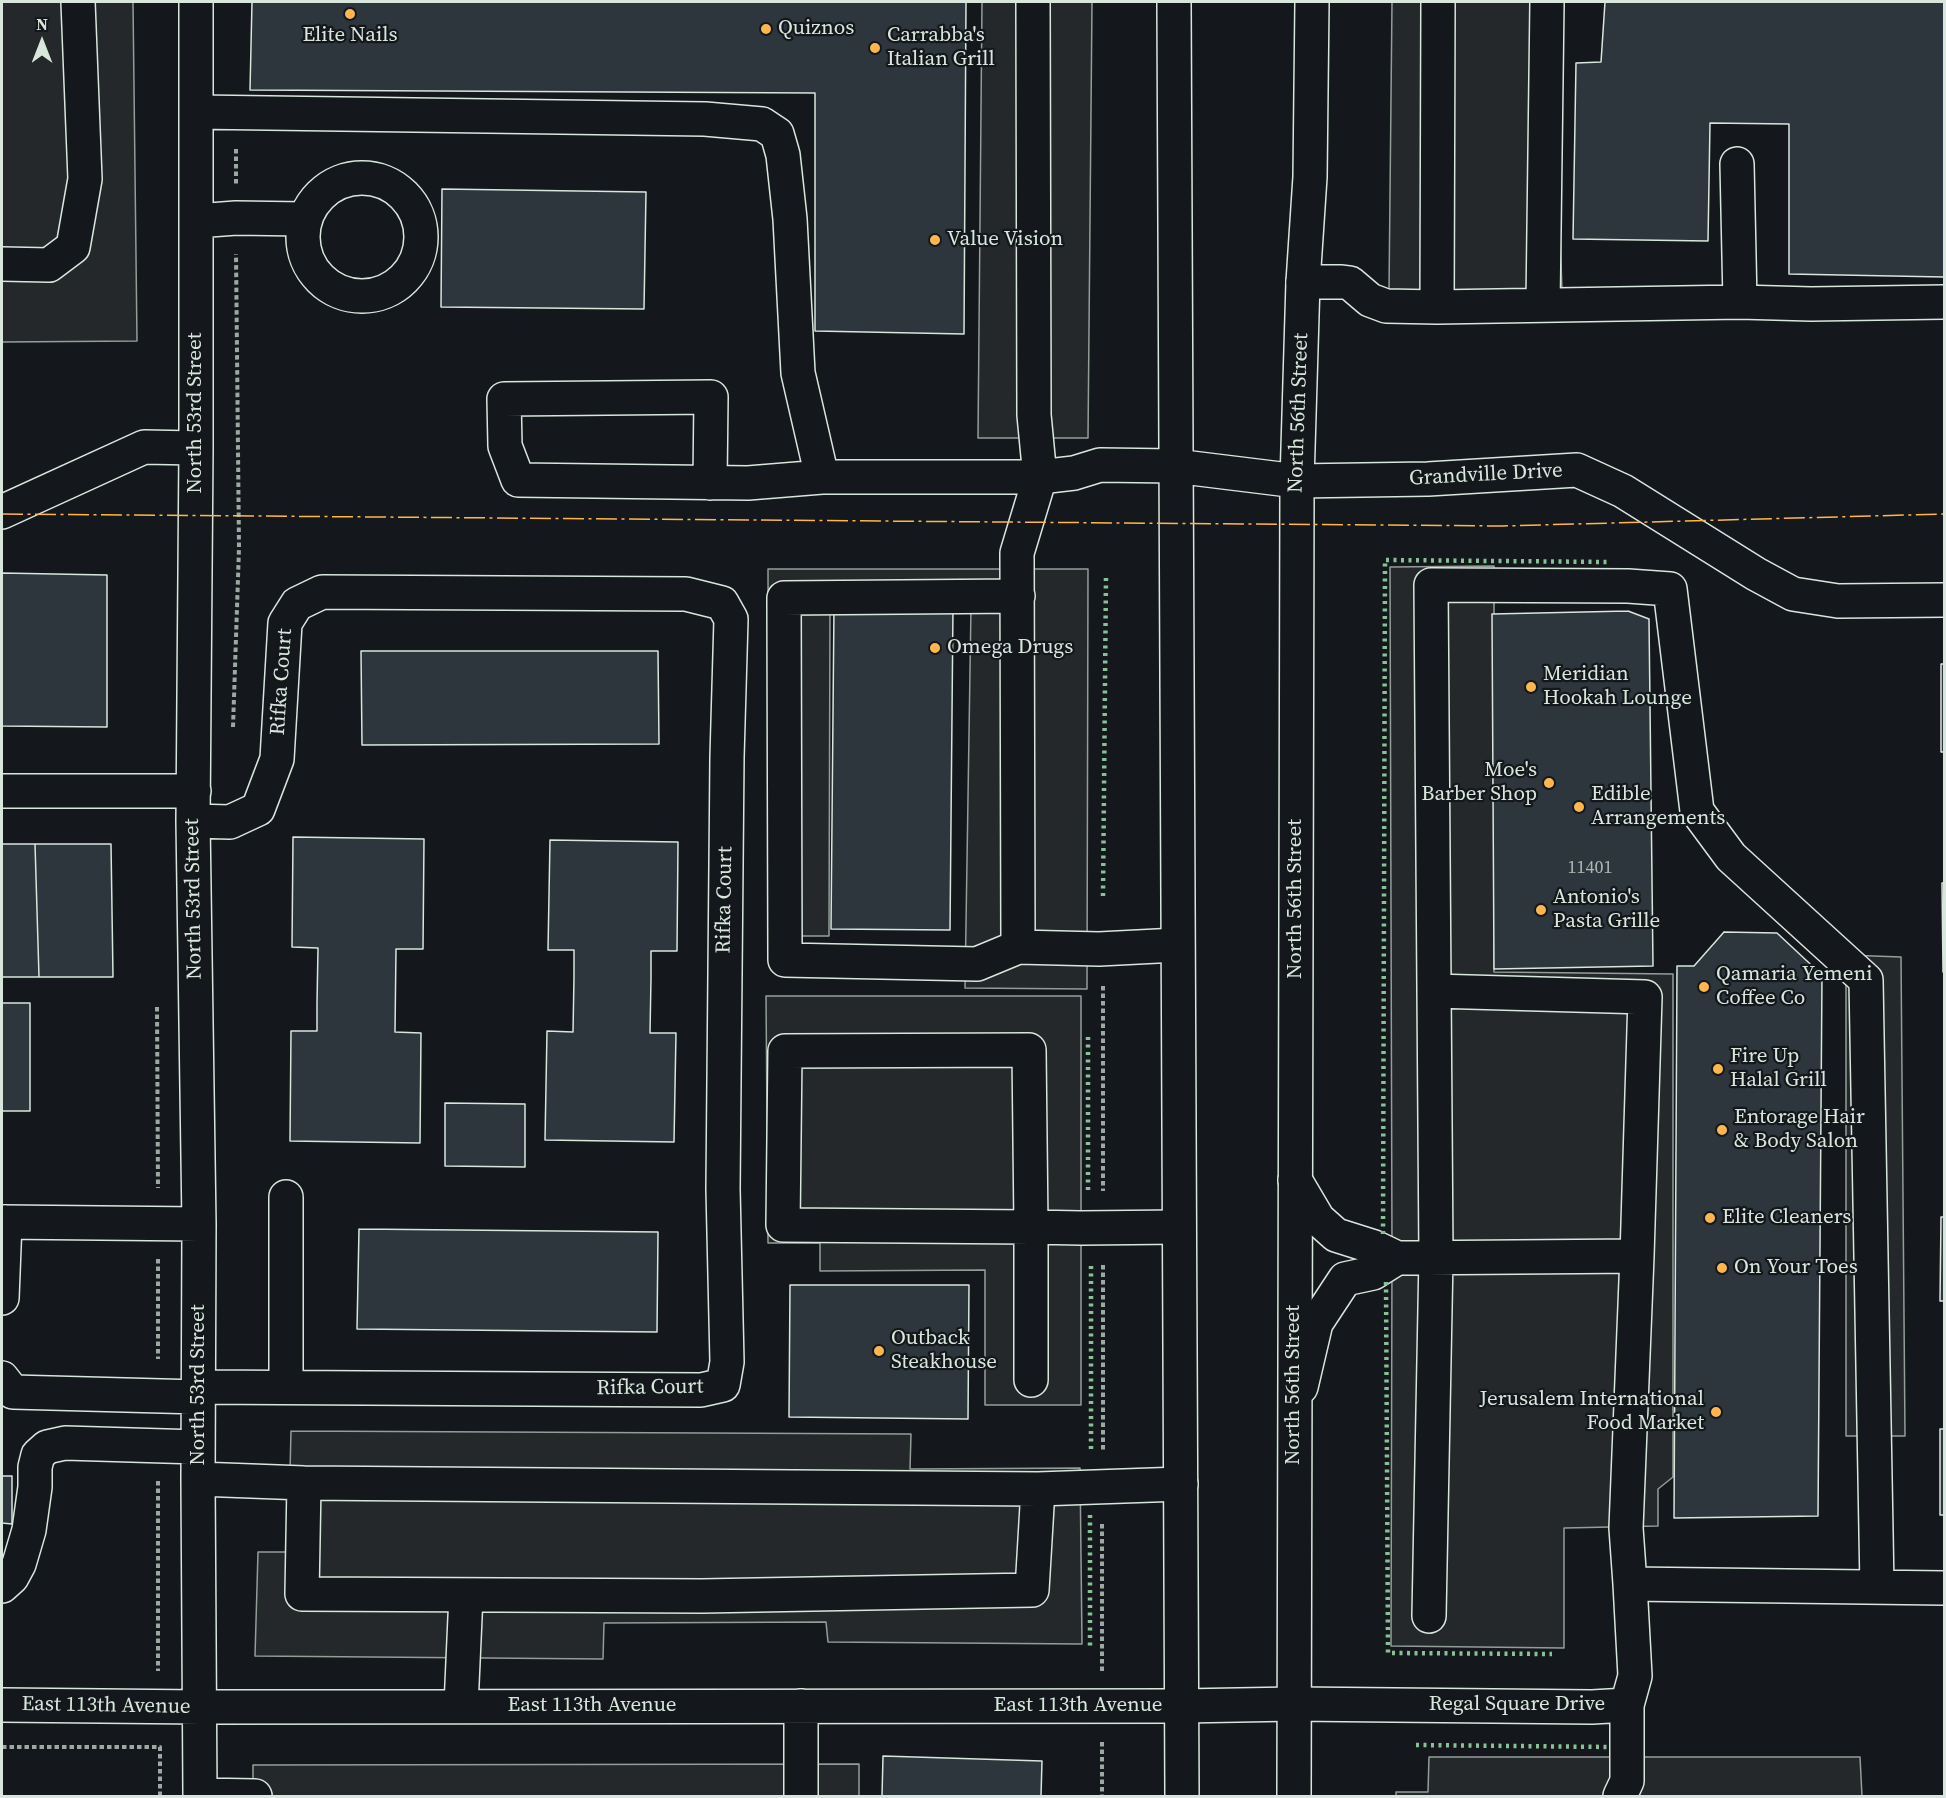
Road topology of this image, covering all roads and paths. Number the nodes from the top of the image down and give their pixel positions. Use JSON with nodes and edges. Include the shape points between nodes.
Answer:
{"nodes":[{"id":1,"x":78,"y":2,"type":"edge"},
{"id":2,"x":196,"y":2,"type":"edge"},
{"id":3,"x":1033,"y":2,"type":"edge"},
{"id":4,"x":1174,"y":2,"type":"edge"},
{"id":5,"x":1312,"y":2,"type":"edge"},
{"id":6,"x":1438,"y":2,"type":"edge"},
{"id":7,"x":1547,"y":2,"type":"edge"},
{"id":8,"x":196,"y":112,"type":"junction"},
{"id":9,"x":236,"y":112,"type":"junction"},
{"id":10,"x":1737,"y":164,"type":"dead end"},
{"id":11,"x":236,"y":218,"type":"junction"},
{"id":12,"x":304,"y":219,"type":"dead end"},
{"id":13,"x":196,"y":221,"type":"junction"},
{"id":14,"x":2,"y":264,"type":"edge"},
{"id":15,"x":1303,"y":282,"type":"junction"},
{"id":16,"x":1740,"y":302,"type":"junction"},
{"id":17,"x":1944,"y":302,"type":"edge"},
{"id":18,"x":1543,"y":305,"type":"junction"},
{"id":19,"x":1437,"y":307,"type":"junction"},
{"id":20,"x":196,"y":448,"type":"junction"},
{"id":21,"x":1175,"y":466,"type":"junction"},
{"id":22,"x":822,"y":477,"type":"junction"},
{"id":23,"x":1040,"y":477,"type":"junction"},
{"id":24,"x":1297,"y":481,"type":"junction"},
{"id":25,"x":710,"y":483,"type":"junction"},
{"id":26,"x":2,"y":512,"type":"edge"},
{"id":27,"x":1018,"y":596,"type":"junction"},
{"id":28,"x":1944,"y":600,"type":"edge"},
{"id":29,"x":232,"y":738,"type":"dead end"},
{"id":30,"x":2,"y":791,"type":"edge"},
{"id":31,"x":193,"y":806,"type":"junction"},
{"id":32,"x":1177,"y":945,"type":"junction"},
{"id":33,"x":1018,"y":947,"type":"junction"},
{"id":34,"x":1103,"y":985,"type":"dead end"},
{"id":35,"x":1434,"y":991,"type":"junction"},
{"id":36,"x":1294,"y":1180,"type":"junction"},
{"id":37,"x":286,"y":1197,"type":"dead end"},
{"id":38,"x":3,"y":1222,"type":"edge"},
{"id":39,"x":199,"y":1224,"type":"junction"},
{"id":40,"x":1031,"y":1227,"type":"junction"},
{"id":41,"x":1179,"y":1227,"type":"junction"},
{"id":42,"x":1103,"y":1228,"type":"junction"},
{"id":43,"x":1637,"y":1256,"type":"junction"},
{"id":44,"x":1436,"y":1257,"type":"junction"},
{"id":45,"x":1397,"y":1258,"type":"junction"},
{"id":46,"x":2,"y":1298,"type":"edge"},
{"id":47,"x":2,"y":1378,"type":"edge"},
{"id":48,"x":1031,"y":1380,"type":"dead end"},
{"id":49,"x":286,"y":1387,"type":"junction"},
{"id":50,"x":199,"y":1392,"type":"junction"},
{"id":51,"x":1294,"y":1415,"type":"junction"},
{"id":52,"x":198,"y":1447,"type":"junction"},
{"id":53,"x":198,"y":1479,"type":"junction"},
{"id":54,"x":304,"y":1483,"type":"junction"},
{"id":55,"x":1180,"y":1484,"type":"junction"},
{"id":56,"x":1103,"y":1485,"type":"junction"},
{"id":57,"x":1038,"y":1489,"type":"junction"},
{"id":58,"x":1630,"y":1584,"type":"junction"},
{"id":59,"x":2,"y":1586,"type":"edge"},
{"id":60,"x":1877,"y":1587,"type":"junction"},
{"id":61,"x":1944,"y":1588,"type":"edge"},
{"id":62,"x":466,"y":1595,"type":"junction"},
{"id":63,"x":1429,"y":1616,"type":"dead end"},
{"id":64,"x":1294,"y":1704,"type":"junction"},
{"id":65,"x":1627,"y":1704,"type":"junction"},
{"id":66,"x":2,"y":1705,"type":"edge"},
{"id":67,"x":461,"y":1706,"type":"junction"},
{"id":68,"x":801,"y":1706,"type":"junction"},
{"id":69,"x":1102,"y":1706,"type":"junction"},
{"id":70,"x":1182,"y":1706,"type":"junction"},
{"id":71,"x":201,"y":1707,"type":"junction"},
{"id":72,"x":2,"y":1746,"type":"edge"},
{"id":73,"x":200,"y":1796,"type":"edge"},
{"id":74,"x":160,"y":1797,"type":"edge"},
{"id":75,"x":255,"y":1797,"type":"edge"},
{"id":76,"x":801,"y":1797,"type":"edge"},
{"id":77,"x":1102,"y":1797,"type":"edge"},
{"id":78,"x":1182,"y":1797,"type":"edge"},
{"id":79,"x":1293,"y":1797,"type":"edge"},
{"id":80,"x":1620,"y":1797,"type":"edge"}],
"edges":[{"from":1,"to":14,"type":"street","via":[[86,179],[73,247],[49,265]]},
{"from":2,"to":8,"type":"street","name":"North 53rd Street"},
{"from":3,"to":23,"type":"street","via":[[1034,415]]},
{"from":4,"to":21,"type":"street"},
{"from":5,"to":15,"type":"street","name":"North 56th Street","via":[[1310,177]]},
{"from":6,"to":19,"type":"street"},
{"from":7,"to":18,"type":"street"},
{"from":8,"to":9,"type":"street"},
{"from":8,"to":13,"type":"street","name":"North 53rd Street"},
{"from":9,"to":11,"type":"path"},
{"from":9,"to":22,"type":"street","via":[[705,119],[762,124],[777,134],[783,155],[798,373]]},
{"from":10,"to":16,"type":"street"},
{"from":11,"to":12,"type":"street"},
{"from":11,"to":13,"type":"street"},
{"from":11,"to":29,"type":"path","via":[[239,548]]},
{"from":13,"to":20,"type":"street","name":"North 53rd Street"},
{"from":15,"to":19,"type":"street","via":[[1350,283],[1370,300],[1386,306]]},
{"from":15,"to":24,"type":"street","name":"North 56th Street"},
{"from":16,"to":17,"type":"street"},
{"from":16,"to":18,"type":"street"},
{"from":18,"to":19,"type":"street"},
{"from":20,"to":26,"type":"street","via":[[144,447]]},
{"from":20,"to":31,"type":"street","name":"North 53rd Street"},
{"from":21,"to":23,"type":"street","name":"Grandville Drive","via":[[1100,465]]},
{"from":21,"to":24,"type":"street","name":"Grandville Drive"},
{"from":21,"to":32,"type":"street"},
{"from":22,"to":23,"type":"street","name":"Grandville Drive"},
{"from":22,"to":25,"type":"street","name":"Grandville Drive"},
{"from":23,"to":27,"type":"street","via":[[1017,553]]},
{"from":24,"to":28,"type":"street","name":"Grandville Drive","via":[[1428,479],[1577,470],[1623,491],[1793,594],[1838,601]]},
{"from":24,"to":36,"type":"street","name":"North 56th Street"},
{"from":25,"to":25,"type":"street","name":"Grandville Drive","via":[[518,480],[505,446],[504,399],[711,397]]},
{"from":27,"to":33,"type":"street"},
{"from":27,"to":33,"type":"street","via":[[784,598],[784,960],[977,964]]},
{"from":30,"to":31,"type":"street"},
{"from":31,"to":39,"type":"street","name":"North 53rd Street"},
{"from":31,"to":49,"type":"street","name":"Rifka Court","via":[[230,822],[258,809],[277,759],[285,622],[297,604],[322,592],[686,594],[722,603],[731,619],[723,1177],[727,1362],[723,1385],[700,1390]]},
{"from":32,"to":33,"type":"street"},
{"from":32,"to":41,"type":"street"},
{"from":34,"to":42,"type":"path"},
{"from":35,"to":43,"type":"street","name":"Regal Square Drive","via":[[1645,997]]},
{"from":35,"to":44,"type":"street"},
{"from":35,"to":60,"type":"street","via":[[1431,585],[1670,589],[1697,811],[1731,857],[1866,981]]},
{"from":36,"to":45,"type":"street","via":[[1318,1219],[1336,1235]]},
{"from":36,"to":51,"type":"street","name":"North 56th Street"},
{"from":37,"to":49,"type":"street"},
{"from":38,"to":39,"type":"street"},
{"from":38,"to":46,"type":"street"},
{"from":39,"to":50,"type":"street","name":"North 53rd Street"},
{"from":40,"to":40,"type":"street","via":[[783,1225],[785,1051],[1029,1050]]},
{"from":40,"to":42,"type":"street"},
{"from":40,"to":48,"type":"street"},
{"from":41,"to":42,"type":"street"},
{"from":41,"to":55,"type":"street"},
{"from":42,"to":56,"type":"path"},
{"from":43,"to":44,"type":"street"},
{"from":43,"to":58,"type":"street","name":"Regal Square Drive","via":[[1626,1528]]},
{"from":44,"to":45,"type":"street"},
{"from":44,"to":63,"type":"street"},
{"from":45,"to":51,"type":"street","via":[[1374,1273],[1345,1280],[1316,1323]]},
{"from":47,"to":50,"type":"street","name":"Rifka Court","via":[[13,1392]]},
{"from":49,"to":50,"type":"street","name":"Rifka Court"},
{"from":50,"to":52,"type":"street","name":"North 53rd Street"},
{"from":51,"to":64,"type":"street","name":"North 56th Street"},
{"from":52,"to":53,"type":"street","name":"North 53rd Street"},
{"from":52,"to":59,"type":"street","via":[[65,1443],[47,1447],[38,1455],[35,1467],[29,1530],[19,1564]]},
{"from":53,"to":54,"type":"street"},
{"from":53,"to":71,"type":"street","name":"North 53rd Street"},
{"from":54,"to":57,"type":"street"},
{"from":54,"to":62,"type":"street","via":[[302,1594]]},
{"from":55,"to":56,"type":"street"},
{"from":55,"to":70,"type":"street"},
{"from":56,"to":57,"type":"street"},
{"from":56,"to":69,"type":"path"},
{"from":57,"to":62,"type":"street","via":[[1032,1590],[702,1596]]},
{"from":58,"to":60,"type":"street"},
{"from":58,"to":65,"type":"street","name":"Regal Square Drive","via":[[1635,1676]]},
{"from":60,"to":61,"type":"street"},
{"from":62,"to":67,"type":"street"},
{"from":64,"to":65,"type":"street","name":"Regal Square Drive"},
{"from":64,"to":70,"type":"street","name":"Regal Square Drive"},
{"from":64,"to":79,"type":"street","name":"North 56th Street"},
{"from":65,"to":80,"type":"street","via":[[1627,1781]]},
{"from":66,"to":71,"type":"street","name":"East 113th Avenue"},
{"from":67,"to":68,"type":"street","name":"East 113th Avenue"},
{"from":67,"to":71,"type":"street","name":"East 113th Avenue"},
{"from":68,"to":69,"type":"street","name":"East 113th Avenue"},
{"from":68,"to":76,"type":"street"},
{"from":69,"to":70,"type":"street","name":"East 113th Avenue"},
{"from":69,"to":77,"type":"path"},
{"from":70,"to":78,"type":"street"},
{"from":71,"to":73,"type":"street","name":"North 53rd Street"},
{"from":72,"to":74,"type":"path","via":[[160,1746]]},
{"from":73,"to":75,"type":"street"}]}
